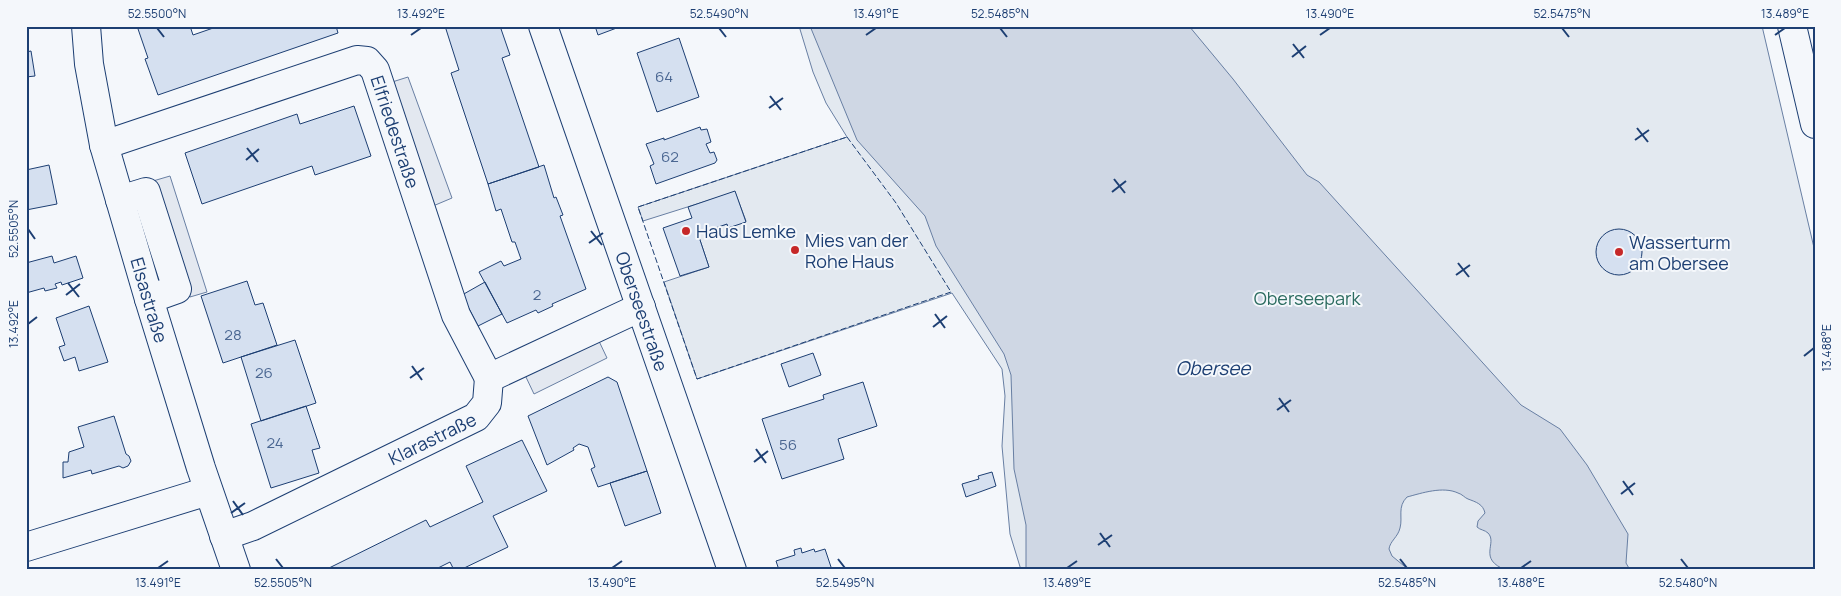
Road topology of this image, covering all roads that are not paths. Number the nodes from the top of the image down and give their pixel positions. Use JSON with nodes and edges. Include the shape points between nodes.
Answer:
{"nodes":[{"id":1,"x":86,"y":26,"type":"edge"},
{"id":2,"x":543,"y":26,"type":"edge"},
{"id":3,"x":1792,"y":26,"type":"edge"},
{"id":4,"x":1811,"y":94,"type":"edge"},
{"id":5,"x":1815,"y":124,"type":"edge"},
{"id":6,"x":104,"y":145,"type":"junction"},
{"id":7,"x":642,"y":307,"type":"junction"},
{"id":8,"x":489,"y":378,"type":"junction"},
{"id":9,"x":208,"y":491,"type":"junction"},
{"id":10,"x":224,"y":536,"type":"junction"},
{"id":11,"x":26,"y":547,"type":"edge"},
{"id":12,"x":236,"y":570,"type":"edge"},
{"id":13,"x":732,"y":570,"type":"edge"}],
"edges":[{"from":1,"to":6,"type":"street","name":"Elsastraße","via":[[89,64]]},
{"from":2,"to":7,"type":"street","name":"Oberseestraße"},
{"from":3,"to":4,"type":"street"},
{"from":4,"to":5,"type":"street"},
{"from":6,"to":8,"type":"street","name":"Elfriedestraße","via":[[358,60],[367,61],[376,70],[456,315]]},
{"from":6,"to":9,"type":"street","name":"Elsastraße"},
{"from":7,"to":8,"type":"street"},
{"from":7,"to":13,"type":"street","name":"Oberseestraße"},
{"from":8,"to":10,"type":"street","name":"Klarastraße","via":[[487,403],[476,417],[253,526]]},
{"from":9,"to":10,"type":"street","name":"Elsastraße"},
{"from":9,"to":11,"type":"street"},
{"from":10,"to":12,"type":"street","name":"Elsastraße"}]}
